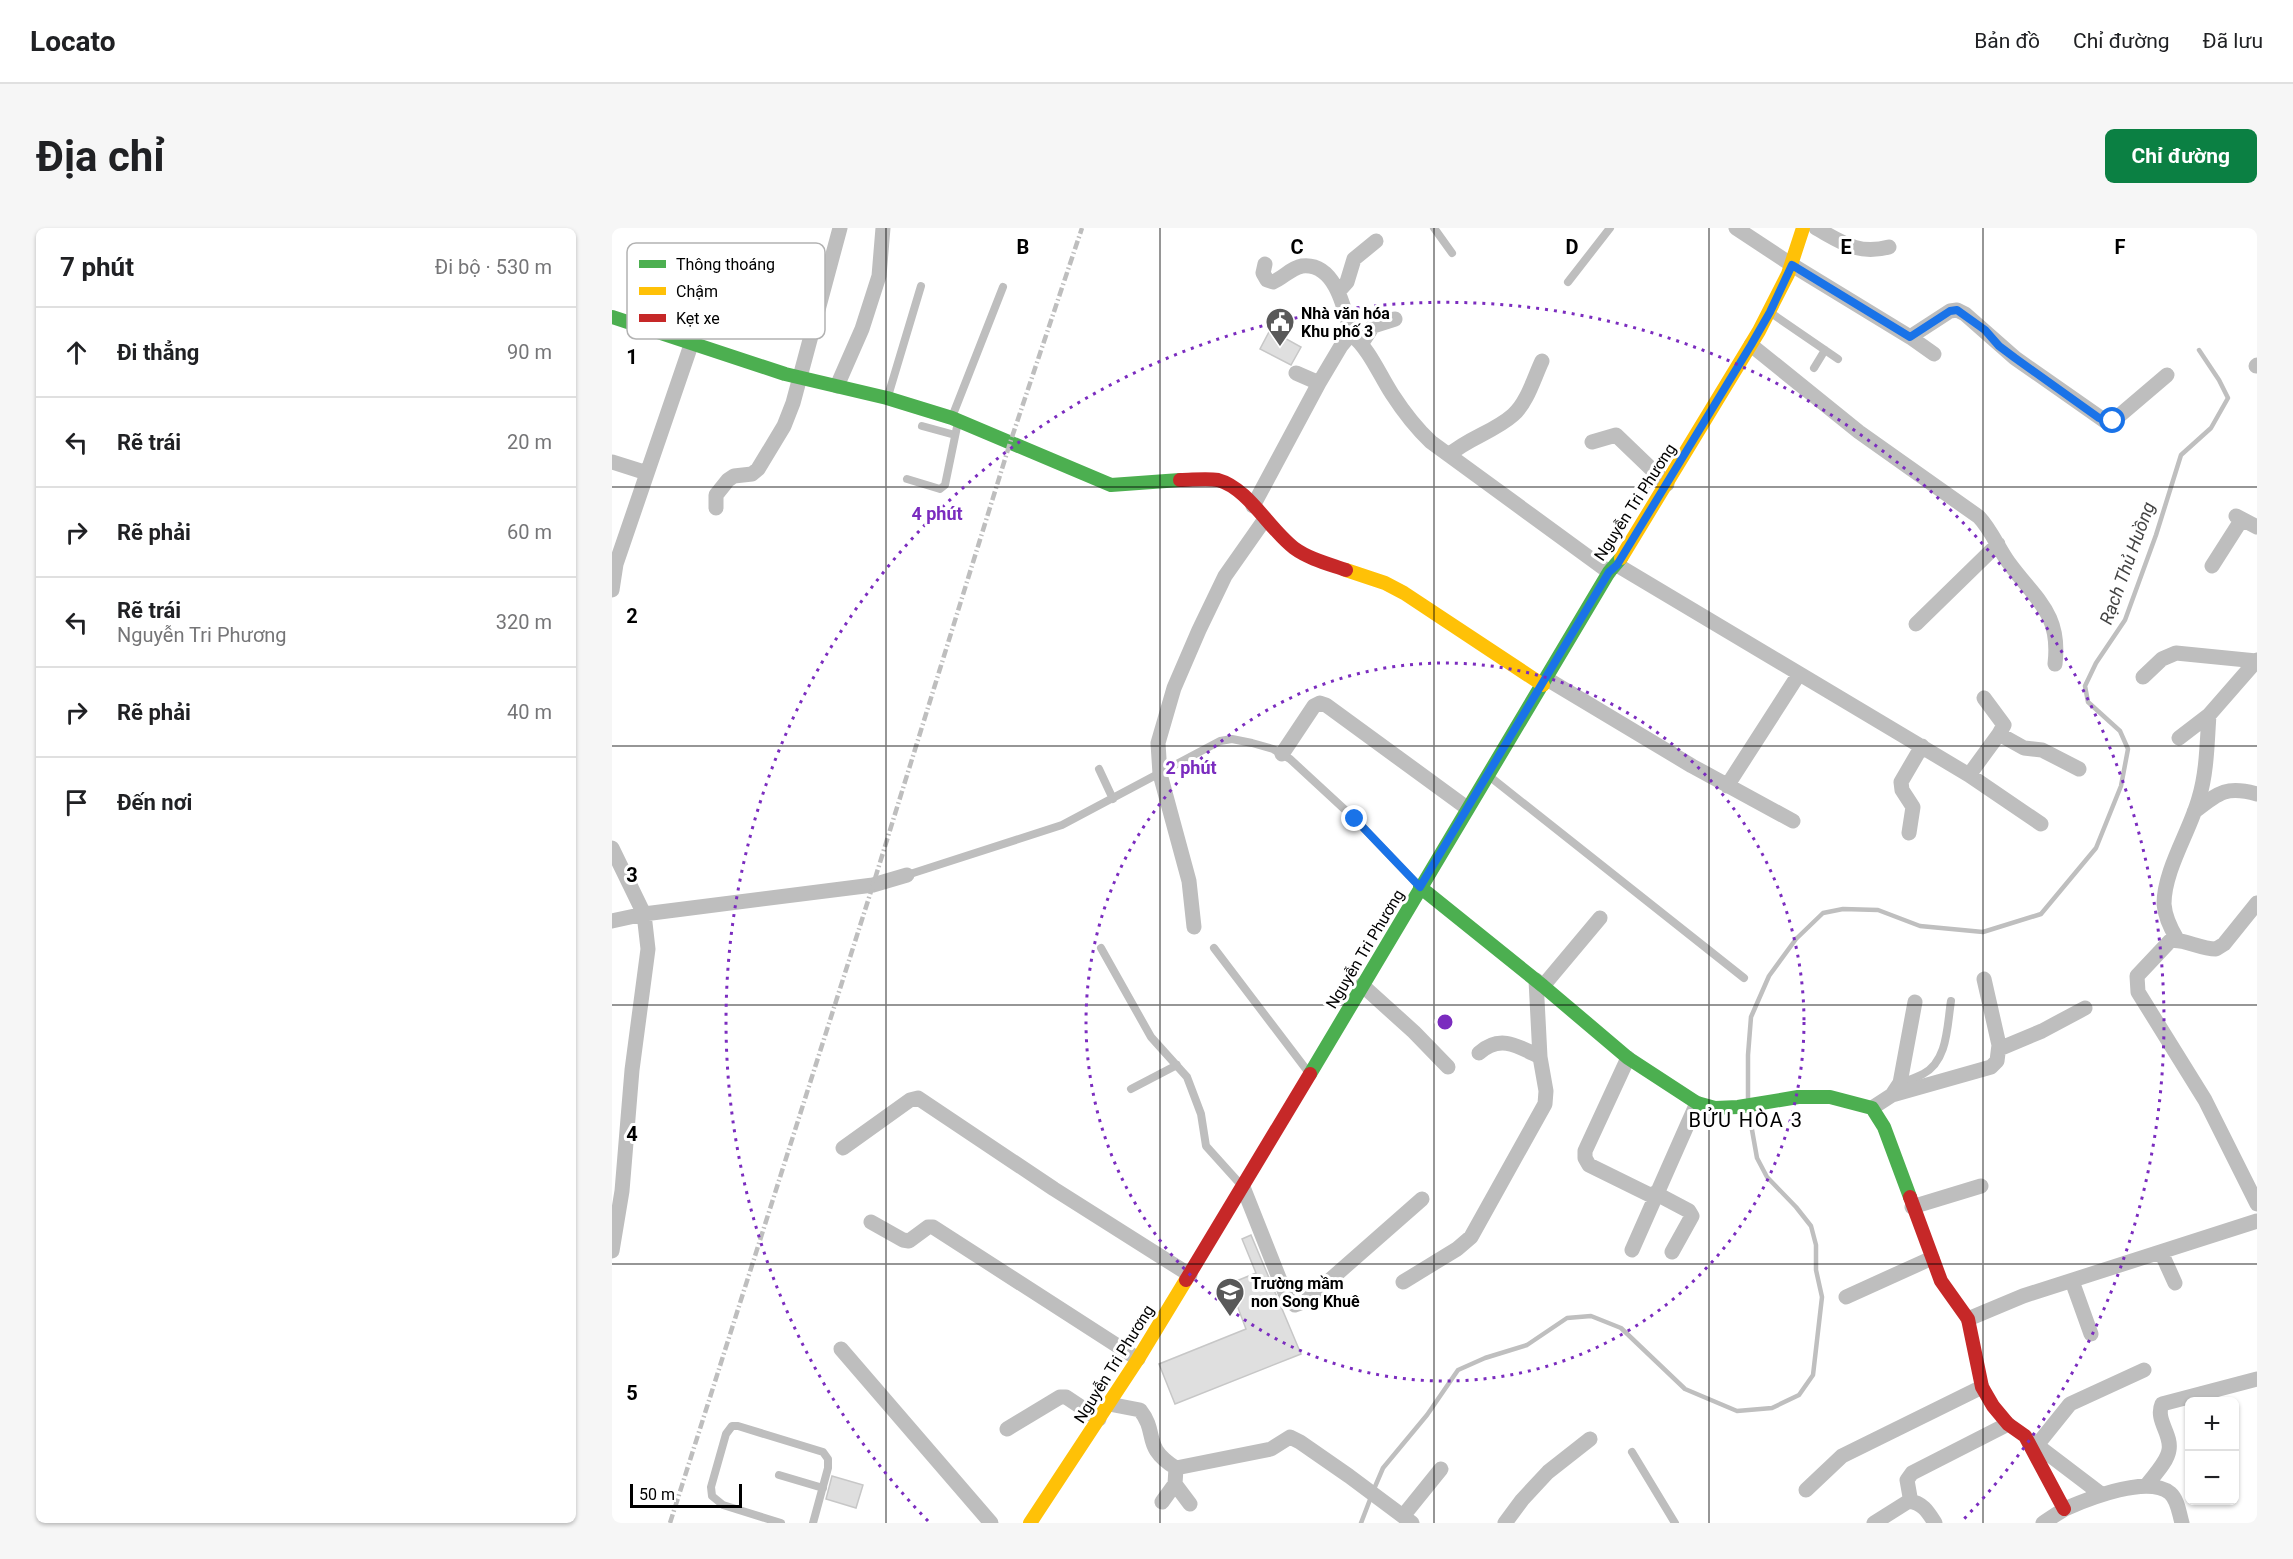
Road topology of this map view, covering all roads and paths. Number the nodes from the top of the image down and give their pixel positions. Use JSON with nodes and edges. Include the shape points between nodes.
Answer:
{"nodes":[{"id":1,"x":840,"y":228,"type":"edge"},
{"id":2,"x":883,"y":228,"type":"edge"},
{"id":3,"x":1434,"y":228,"type":"edge"},
{"id":4,"x":1610,"y":228,"type":"edge"},
{"id":5,"x":1736,"y":228,"type":"edge"},
{"id":6,"x":1803,"y":228,"type":"edge"},
{"id":7,"x":1816,"y":228,"type":"edge"},
{"id":8,"x":1376,"y":241,"type":"dead end"},
{"id":9,"x":1889,"y":247,"type":"dead end"},
{"id":10,"x":1452,"y":252,"type":"dead end"},
{"id":11,"x":1264,"y":264,"type":"dead end"},
{"id":12,"x":1792,"y":265,"type":"junction"},
{"id":13,"x":825,"y":282,"type":"edge"},
{"id":14,"x":1568,"y":282,"type":"dead end"},
{"id":15,"x":921,"y":285,"type":"dead end"},
{"id":16,"x":1003,"y":287,"type":"dead end"},
{"id":17,"x":1338,"y":292,"type":"junction"},
{"id":18,"x":1770,"y":312,"type":"junction"},
{"id":19,"x":612,"y":317,"type":"edge"},
{"id":20,"x":1395,"y":319,"type":"dead end"},
{"id":21,"x":627,"y":322,"type":"edge"},
{"id":22,"x":1910,"y":337,"type":"junction"},
{"id":23,"x":682,"y":339,"type":"edge"},
{"id":24,"x":809,"y":339,"type":"edge"},
{"id":25,"x":1357,"y":339,"type":"junction"},
{"id":26,"x":692,"y":342,"type":"junction"},
{"id":27,"x":1751,"y":345,"type":"junction"},
{"id":28,"x":1825,"y":350,"type":"junction"},
{"id":29,"x":1934,"y":354,"type":"dead end"},
{"id":30,"x":1838,"y":359,"type":"dead end"},
{"id":31,"x":1542,"y":361,"type":"dead end"},
{"id":32,"x":1814,"y":368,"type":"dead end"},
{"id":33,"x":1296,"y":373,"type":"dead end"},
{"id":34,"x":2167,"y":375,"type":"dead end"},
{"id":35,"x":798,"y":378,"type":"junction"},
{"id":36,"x":1318,"y":383,"type":"junction"},
{"id":37,"x":837,"y":386,"type":"junction"},
{"id":38,"x":887,"y":398,"type":"junction"},
{"id":39,"x":955,"y":419,"type":"junction"},
{"id":40,"x":922,"y":426,"type":"dead end"},
{"id":41,"x":955,"y":435,"type":"junction"},
{"id":42,"x":1592,"y":442,"type":"dead end"},
{"id":43,"x":1449,"y":455,"type":"junction"},
{"id":44,"x":612,"y":462,"type":"edge"},
{"id":45,"x":647,"y":473,"type":"junction"},
{"id":46,"x":907,"y":479,"type":"dead end"},
{"id":47,"x":1667,"y":484,"type":"junction"},
{"id":48,"x":1253,"y":507,"type":"junction"},
{"id":49,"x":716,"y":508,"type":"dead end"},
{"id":50,"x":1265,"y":519,"type":"junction"},
{"id":51,"x":2257,"y":527,"type":"edge"},
{"id":52,"x":1998,"y":544,"type":"junction"},
{"id":53,"x":617,"y":546,"type":"edge"},
{"id":54,"x":2212,"y":566,"type":"dead end"},
{"id":55,"x":1613,"y":568,"type":"junction"},
{"id":56,"x":612,"y":590,"type":"edge"},
{"id":57,"x":1916,"y":624,"type":"dead end"},
{"id":58,"x":2257,"y":661,"type":"edge"},
{"id":59,"x":2055,"y":664,"type":"dead end"},
{"id":60,"x":1799,"y":674,"type":"junction"},
{"id":61,"x":2143,"y":677,"type":"dead end"},
{"id":62,"x":1545,"y":682,"type":"junction"},
{"id":63,"x":1984,"y":698,"type":"dead end"},
{"id":64,"x":2210,"y":715,"type":"junction"},
{"id":65,"x":1999,"y":734,"type":"junction"},
{"id":66,"x":2179,"y":738,"type":"dead end"},
{"id":67,"x":1922,"y":746,"type":"junction"},
{"id":68,"x":1282,"y":754,"type":"junction"},
{"id":69,"x":1099,"y":769,"type":"dead end"},
{"id":70,"x":2079,"y":770,"type":"dead end"},
{"id":71,"x":1160,"y":774,"type":"junction"},
{"id":72,"x":1488,"y":775,"type":"junction"},
{"id":73,"x":1969,"y":775,"type":"junction"},
{"id":74,"x":1727,"y":786,"type":"junction"},
{"id":75,"x":2257,"y":794,"type":"edge"},
{"id":76,"x":1113,"y":799,"type":"junction"},
{"id":77,"x":1467,"y":808,"type":"junction"},
{"id":78,"x":2194,"y":812,"type":"junction"},
{"id":79,"x":1793,"y":821,"type":"dead end"},
{"id":80,"x":2041,"y":824,"type":"dead end"},
{"id":81,"x":1909,"y":833,"type":"dead end"},
{"id":82,"x":612,"y":848,"type":"edge"},
{"id":83,"x":907,"y":875,"type":"joint"},
{"id":84,"x":1420,"y":887,"type":"junction"},
{"id":85,"x":2257,"y":903,"type":"edge"},
{"id":86,"x":644,"y":914,"type":"junction"},
{"id":87,"x":1600,"y":918,"type":"dead end"},
{"id":88,"x":612,"y":921,"type":"edge"},
{"id":89,"x":1194,"y":927,"type":"dead end"},
{"id":90,"x":2176,"y":939,"type":"junction"},
{"id":91,"x":1101,"y":948,"type":"dead end"},
{"id":92,"x":1214,"y":948,"type":"dead end"},
{"id":93,"x":1744,"y":978,"type":"dead end"},
{"id":94,"x":1984,"y":979,"type":"dead end"},
{"id":95,"x":1540,"y":983,"type":"junction"},
{"id":96,"x":1362,"y":985,"type":"junction"},
{"id":97,"x":1951,"y":1001,"type":"dead end"},
{"id":98,"x":1915,"y":1002,"type":"dead end"},
{"id":99,"x":2085,"y":1008,"type":"dead end"},
{"id":100,"x":2000,"y":1048,"type":"junction"},
{"id":101,"x":1479,"y":1053,"type":"dead end"},
{"id":102,"x":1540,"y":1057,"type":"junction"},
{"id":103,"x":1628,"y":1059,"type":"junction"},
{"id":104,"x":1177,"y":1065,"type":"junction"},
{"id":105,"x":1448,"y":1067,"type":"dead end"},
{"id":106,"x":1310,"y":1075,"type":"junction"},
{"id":107,"x":1131,"y":1089,"type":"dead end"},
{"id":108,"x":1896,"y":1089,"type":"junction"},
{"id":109,"x":1697,"y":1103,"type":"junction"},
{"id":110,"x":1872,"y":1108,"type":"junction"},
{"id":111,"x":843,"y":1148,"type":"dead end"},
{"id":112,"x":1981,"y":1186,"type":"dead end"},
{"id":113,"x":1243,"y":1187,"type":"junction"},
{"id":114,"x":1655,"y":1195,"type":"junction"},
{"id":115,"x":1422,"y":1199,"type":"dead end"},
{"id":116,"x":2257,"y":1204,"type":"edge"},
{"id":117,"x":1912,"y":1207,"type":"junction"},
{"id":118,"x":871,"y":1221,"type":"dead end"},
{"id":119,"x":2257,"y":1221,"type":"edge"},
{"id":120,"x":1632,"y":1250,"type":"dead end"},
{"id":121,"x":612,"y":1251,"type":"edge"},
{"id":122,"x":1672,"y":1252,"type":"dead end"},
{"id":123,"x":2161,"y":1252,"type":"junction"},
{"id":124,"x":1932,"y":1258,"type":"junction"},
{"id":125,"x":1190,"y":1275,"type":"junction"},
{"id":126,"x":2072,"y":1281,"type":"junction"},
{"id":127,"x":1403,"y":1282,"type":"dead end"},
{"id":128,"x":2175,"y":1283,"type":"dead end"},
{"id":129,"x":1845,"y":1297,"type":"dead end"},
{"id":130,"x":1968,"y":1318,"type":"junction"},
{"id":131,"x":2091,"y":1334,"type":"dead end"},
{"id":132,"x":841,"y":1349,"type":"dead end"},
{"id":133,"x":1138,"y":1359,"type":"junction"},
{"id":134,"x":2144,"y":1370,"type":"dead end"},
{"id":135,"x":2257,"y":1379,"type":"edge"},
{"id":136,"x":1983,"y":1387,"type":"junction"},
{"id":137,"x":1109,"y":1404,"type":"junction"},
{"id":138,"x":1099,"y":1419,"type":"junction"},
{"id":139,"x":2008,"y":1424,"type":"junction"},
{"id":140,"x":1007,"y":1429,"type":"dead end"},
{"id":141,"x":1590,"y":1439,"type":"dead end"},
{"id":142,"x":2031,"y":1440,"type":"junction"},
{"id":143,"x":1632,"y":1452,"type":"dead end"},
{"id":144,"x":1440,"y":1469,"type":"dead end"},
{"id":145,"x":779,"y":1475,"type":"dead end"},
{"id":146,"x":1175,"y":1476,"type":"junction"},
{"id":147,"x":2146,"y":1486,"type":"junction"},
{"id":148,"x":823,"y":1488,"type":"junction"},
{"id":149,"x":1806,"y":1490,"type":"dead end"},
{"id":150,"x":2101,"y":1494,"type":"junction"},
{"id":151,"x":1909,"y":1501,"type":"junction"},
{"id":152,"x":1162,"y":1502,"type":"dead end"},
{"id":153,"x":1190,"y":1504,"type":"dead end"},
{"id":154,"x":2061,"y":1515,"type":"edge"},
{"id":155,"x":1408,"y":1520,"type":"edge"},
{"id":156,"x":781,"y":1523,"type":"edge"},
{"id":157,"x":813,"y":1523,"type":"edge"},
{"id":158,"x":991,"y":1523,"type":"edge"},
{"id":159,"x":1030,"y":1523,"type":"edge"},
{"id":160,"x":1504,"y":1523,"type":"edge"},
{"id":161,"x":1675,"y":1523,"type":"edge"},
{"id":162,"x":1874,"y":1523,"type":"edge"},
{"id":163,"x":1935,"y":1523,"type":"edge"},
{"id":164,"x":2043,"y":1523,"type":"edge"},
{"id":165,"x":2182,"y":1523,"type":"edge"}],
"edges":[{"from":1,"to":13,"type":"street"},
{"from":2,"to":37,"type":"street","via":[[879,276],[862,329]]},
{"from":3,"to":10,"type":"lane"},
{"from":4,"to":14,"type":"lane"},
{"from":5,"to":12,"type":"street"},
{"from":6,"to":12,"type":"street","name":"Nguyễn Tri Phương"},
{"from":7,"to":9,"type":"street","via":[[1860,249]]},
{"from":8,"to":17,"type":"street","via":[[1354,259],[1347,282]]},
{"from":11,"to":17,"type":"street","via":[[1263,273],[1273,282],[1303,266],[1318,269]]},
{"from":12,"to":18,"type":"street","name":"Nguyễn Tri Phương"},
{"from":12,"to":22,"type":"street"},
{"from":15,"to":38,"type":"lane"},
{"from":16,"to":39,"type":"lane"},
{"from":17,"to":25,"type":"street"},
{"from":18,"to":27,"type":"street","name":"Nguyễn Tri Phương"},
{"from":18,"to":28,"type":"lane"},
{"from":19,"to":21,"type":"street"},
{"from":20,"to":25,"type":"street","via":[[1373,326]]},
{"from":22,"to":29,"type":"street"},
{"from":22,"to":34,"type":"street","via":[[1957,310],[2015,358],[2105,421],[2113,421]]},
{"from":23,"to":26,"type":"street"},
{"from":24,"to":35,"type":"street"},
{"from":25,"to":36,"type":"street","via":[[1341,346]]},
{"from":25,"to":43,"type":"street","via":[[1421,432]]},
{"from":26,"to":35,"type":"street"},
{"from":26,"to":45,"type":"street"},
{"from":27,"to":47,"type":"street","name":"Nguyễn Tri Phương"},
{"from":27,"to":52,"type":"street","via":[[1859,432],[1979,517]]},
{"from":28,"to":30,"type":"lane"},
{"from":28,"to":32,"type":"lane"},
{"from":31,"to":43,"type":"street","via":[[1514,415]]},
{"from":33,"to":36,"type":"street"},
{"from":35,"to":37,"type":"street"},
{"from":35,"to":49,"type":"street","via":[[784,426],[759,469],[728,480],[716,495]]},
{"from":36,"to":48,"type":"street"},
{"from":37,"to":38,"type":"street"},
{"from":38,"to":39,"type":"street"},
{"from":39,"to":41,"type":"lane"},
{"from":39,"to":48,"type":"street","via":[[1111,485],[1217,480],[1237,489]]},
{"from":40,"to":41,"type":"lane"},
{"from":41,"to":46,"type":"lane","via":[[945,485],[933,488]]},
{"from":42,"to":47,"type":"street","via":[[1616,435]]},
{"from":43,"to":55,"type":"street"},
{"from":44,"to":45,"type":"street"},
{"from":45,"to":53,"type":"street"},
{"from":47,"to":55,"type":"street","name":"Nguyễn Tri Phương"},
{"from":48,"to":50,"type":"street"},
{"from":50,"to":62,"type":"street","via":[[1302,553],[1404,593]]},
{"from":50,"to":71,"type":"street","via":[[1225,576],[1174,688],[1158,743]]},
{"from":51,"to":54,"type":"street","via":[[2239,518]]},
{"from":52,"to":57,"type":"street"},
{"from":52,"to":59,"type":"street","via":[[2051,619],[2057,645]]},
{"from":53,"to":56,"type":"street"},
{"from":55,"to":60,"type":"street"},
{"from":55,"to":62,"type":"street","name":"Nguyễn Tri Phương"},
{"from":58,"to":61,"type":"street","via":[[2176,653],[2162,659]]},
{"from":58,"to":64,"type":"street"},
{"from":60,"to":67,"type":"street"},
{"from":60,"to":74,"type":"street"},
{"from":62,"to":72,"type":"street","name":"Nguyễn Tri Phương"},
{"from":62,"to":74,"type":"street"},
{"from":63,"to":65,"type":"street","via":[[2004,725]]},
{"from":64,"to":66,"type":"street"},
{"from":64,"to":78,"type":"street","via":[[2202,784]]},
{"from":65,"to":70,"type":"street","via":[[2024,748],[2042,750]]},
{"from":65,"to":73,"type":"street"},
{"from":67,"to":73,"type":"street"},
{"from":67,"to":81,"type":"street","via":[[1901,782],[1913,811]]},
{"from":68,"to":71,"type":"lane","via":[[1232,739],[1220,741]]},
{"from":68,"to":77,"type":"street","via":[[1314,706],[1320,703]]},
{"from":68,"to":84,"type":"lane","via":[[1338,802]]},
{"from":69,"to":76,"type":"lane"},
{"from":71,"to":76,"type":"lane"},
{"from":71,"to":89,"type":"street","via":[[1189,881]]},
{"from":72,"to":77,"type":"street","name":"Nguyễn Tri Phương"},
{"from":72,"to":93,"type":"lane"},
{"from":73,"to":80,"type":"street"},
{"from":74,"to":79,"type":"street"},
{"from":75,"to":78,"type":"street","via":[[2226,790]]},
{"from":76,"to":83,"type":"lane","via":[[1062,825]]},
{"from":77,"to":84,"type":"street","name":"Nguyễn Tri Phương"},
{"from":78,"to":90,"type":"street","via":[[2171,873],[2164,906]]},
{"from":82,"to":86,"type":"street"},
{"from":83,"to":86,"type":"street","via":[[873,885]]},
{"from":84,"to":95,"type":"street"},
{"from":84,"to":96,"type":"street","name":"Nguyễn Tri Phương"},
{"from":85,"to":90,"type":"street","via":[[2216,949]]},
{"from":86,"to":88,"type":"street"},
{"from":86,"to":121,"type":"street","via":[[648,949]]},
{"from":87,"to":95,"type":"street"},
{"from":90,"to":116,"type":"street","via":[[2137,976],[2138,992],[2205,1100]]},
{"from":91,"to":104,"type":"lane","via":[[1151,1037]]},
{"from":92,"to":106,"type":"lane"},
{"from":94,"to":100,"type":"street"},
{"from":95,"to":102,"type":"street"},
{"from":95,"to":103,"type":"street"},
{"from":96,"to":105,"type":"street"},
{"from":96,"to":106,"type":"street","name":"Nguyễn Tri Phương"},
{"from":97,"to":108,"type":"lane","via":[[1943,1052],[1936,1064]]},
{"from":98,"to":108,"type":"street"},
{"from":99,"to":100,"type":"street"},
{"from":100,"to":108,"type":"street","via":[[1991,1067]]},
{"from":101,"to":102,"type":"street","via":[[1498,1042]]},
{"from":102,"to":127,"type":"street","via":[[1545,1104],[1471,1237],[1457,1250]]},
{"from":103,"to":109,"type":"street"},
{"from":103,"to":114,"type":"street","via":[[1585,1158],[1589,1165]]},
{"from":104,"to":107,"type":"lane"},
{"from":104,"to":113,"type":"lane","via":[[1196,1098],[1206,1146]]},
{"from":106,"to":113,"type":"street","name":"Nguyễn Tri Phương"},
{"from":108,"to":110,"type":"street"},
{"from":109,"to":110,"type":"street","via":[[1715,1108],[1738,1107],[1830,1096]]},
{"from":109,"to":114,"type":"street"},
{"from":110,"to":117,"type":"street","via":[[1884,1127]]},
{"from":111,"to":125,"type":"street","via":[[918,1098]]},
{"from":112,"to":117,"type":"street"},
{"from":113,"to":115,"type":"street","via":[[1287,1298],[1295,1305],[1306,1301]]},
{"from":113,"to":125,"type":"street","name":"Nguyễn Tri Phương"},
{"from":114,"to":120,"type":"street"},
{"from":114,"to":122,"type":"street","via":[[1692,1216]]},
{"from":117,"to":124,"type":"street"},
{"from":118,"to":133,"type":"street","via":[[909,1241],[933,1227]]},
{"from":119,"to":123,"type":"street"},
{"from":123,"to":126,"type":"street"},
{"from":123,"to":128,"type":"street"},
{"from":124,"to":129,"type":"street"},
{"from":124,"to":130,"type":"street","via":[[1941,1281]]},
{"from":125,"to":133,"type":"street","name":"Nguyễn Tri Phương"},
{"from":126,"to":130,"type":"street"},
{"from":126,"to":131,"type":"street"},
{"from":130,"to":136,"type":"street"},
{"from":132,"to":158,"type":"street"},
{"from":133,"to":137,"type":"street","name":"Nguyễn Tri Phương"},
{"from":134,"to":142,"type":"street","via":[[2070,1404]]},
{"from":135,"to":147,"type":"street","via":[[2162,1404],[2161,1421],[2169,1450]]},
{"from":136,"to":139,"type":"street"},
{"from":136,"to":149,"type":"street","via":[[1842,1456]]},
{"from":137,"to":138,"type":"street","name":"Nguyễn Tri Phương"},
{"from":137,"to":146,"type":"street","via":[[1140,1410],[1156,1453]]},
{"from":138,"to":140,"type":"street","via":[[1060,1397]]},
{"from":138,"to":159,"type":"street","name":"Nguyễn Tri Phương"},
{"from":139,"to":142,"type":"street"},
{"from":139,"to":151,"type":"street","via":[[1912,1473],[1907,1480]]},
{"from":141,"to":160,"type":"street","via":[[1548,1472]]},
{"from":142,"to":150,"type":"street"},
{"from":142,"to":154,"type":"street"},
{"from":143,"to":161,"type":"lane"},
{"from":144,"to":155,"type":"street"},
{"from":145,"to":148,"type":"lane"},
{"from":146,"to":152,"type":"street"},
{"from":146,"to":153,"type":"street"},
{"from":146,"to":155,"type":"street","via":[[1271,1449],[1290,1437]]},
{"from":147,"to":150,"type":"street"},
{"from":147,"to":165,"type":"street","via":[[2158,1487],[2175,1499]]},
{"from":148,"to":156,"type":"lane","via":[[829,1462],[819,1449],[738,1426],[729,1428],[711,1487],[712,1496],[723,1505]]},
{"from":148,"to":157,"type":"lane"},
{"from":150,"to":154,"type":"street"},
{"from":151,"to":162,"type":"street"},
{"from":151,"to":163,"type":"street","via":[[1920,1504]]},
{"from":154,"to":164,"type":"street"}]}
